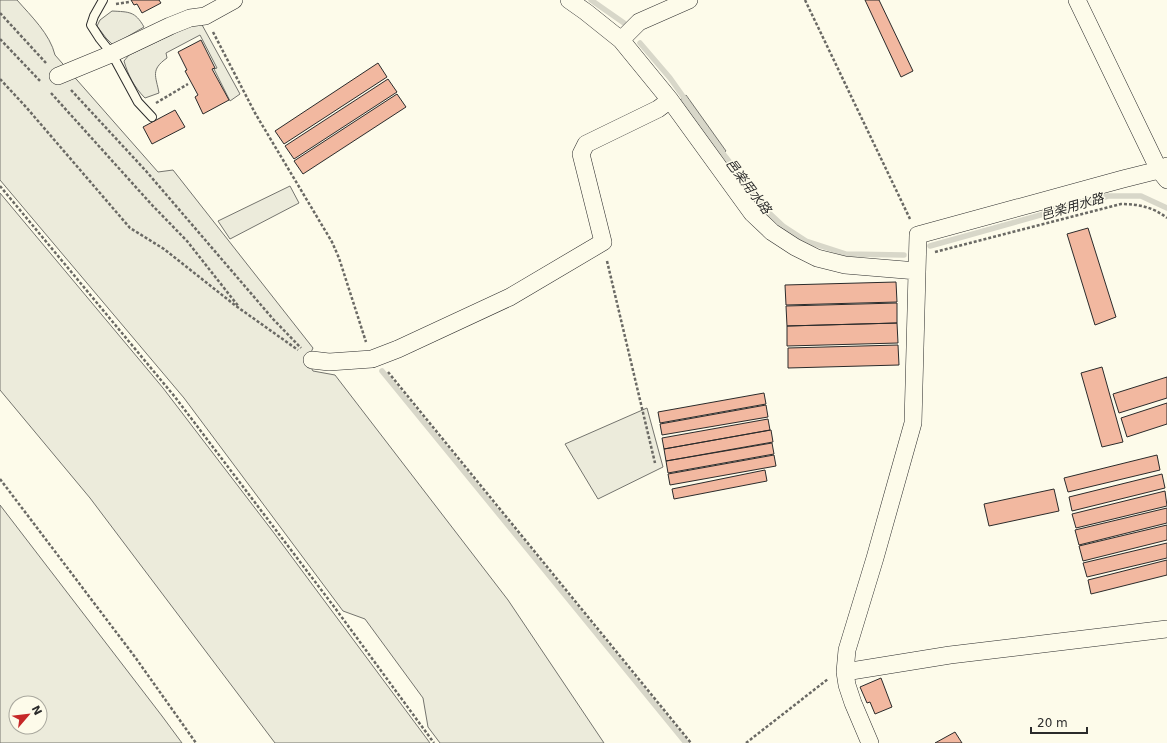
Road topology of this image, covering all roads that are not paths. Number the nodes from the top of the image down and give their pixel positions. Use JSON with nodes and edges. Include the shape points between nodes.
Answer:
{"nodes":[{"id":1,"x":103,"y":0,"type":"edge"},
{"id":2,"x":234,"y":0,"type":"edge"},
{"id":3,"x":570,"y":0,"type":"edge"},
{"id":4,"x":689,"y":0,"type":"edge"},
{"id":5,"x":1077,"y":0,"type":"edge"},
{"id":6,"x":621,"y":40,"type":"junction"},
{"id":7,"x":112,"y":54,"type":"junction"},
{"id":8,"x":58,"y":76,"type":"road end"},
{"id":9,"x":670,"y":100,"type":"junction"},
{"id":10,"x":152,"y":117,"type":"dead end"},
{"id":11,"x":1164,"y":172,"type":"edge"},
{"id":12,"x":917,"y":264,"type":"junction"},
{"id":13,"x":312,"y":360,"type":"road end"},
{"id":14,"x":1167,"y":629,"type":"edge"},
{"id":15,"x":845,"y":672,"type":"junction"},
{"id":16,"x":870,"y":743,"type":"edge"}],
"edges":[{"from":1,"to":7,"type":"lane","via":[[92,25]]},
{"from":2,"to":7,"type":"street","via":[[206,16],[190,18],[170,26]]},
{"from":3,"to":6,"type":"street"},
{"from":4,"to":6,"type":"street","via":[[639,22]]},
{"from":5,"to":11,"type":"street"},
{"from":6,"to":9,"type":"street"},
{"from":7,"to":8,"type":"street"},
{"from":7,"to":10,"type":"lane","via":[[138,102]]},
{"from":9,"to":12,"type":"street","via":[[752,213],[772,232],[817,258],[845,265]]},
{"from":9,"to":13,"type":"street","via":[[658,109],[586,144],[582,154],[603,242],[510,297],[398,349],[374,358],[329,362]]},
{"from":11,"to":12,"type":"street","via":[[1122,179],[918,235]]},
{"from":12,"to":15,"type":"street","via":[[913,423],[847,650]]},
{"from":14,"to":15,"type":"street","via":[[950,655]]},
{"from":15,"to":16,"type":"street","via":[[852,703]]}]}
